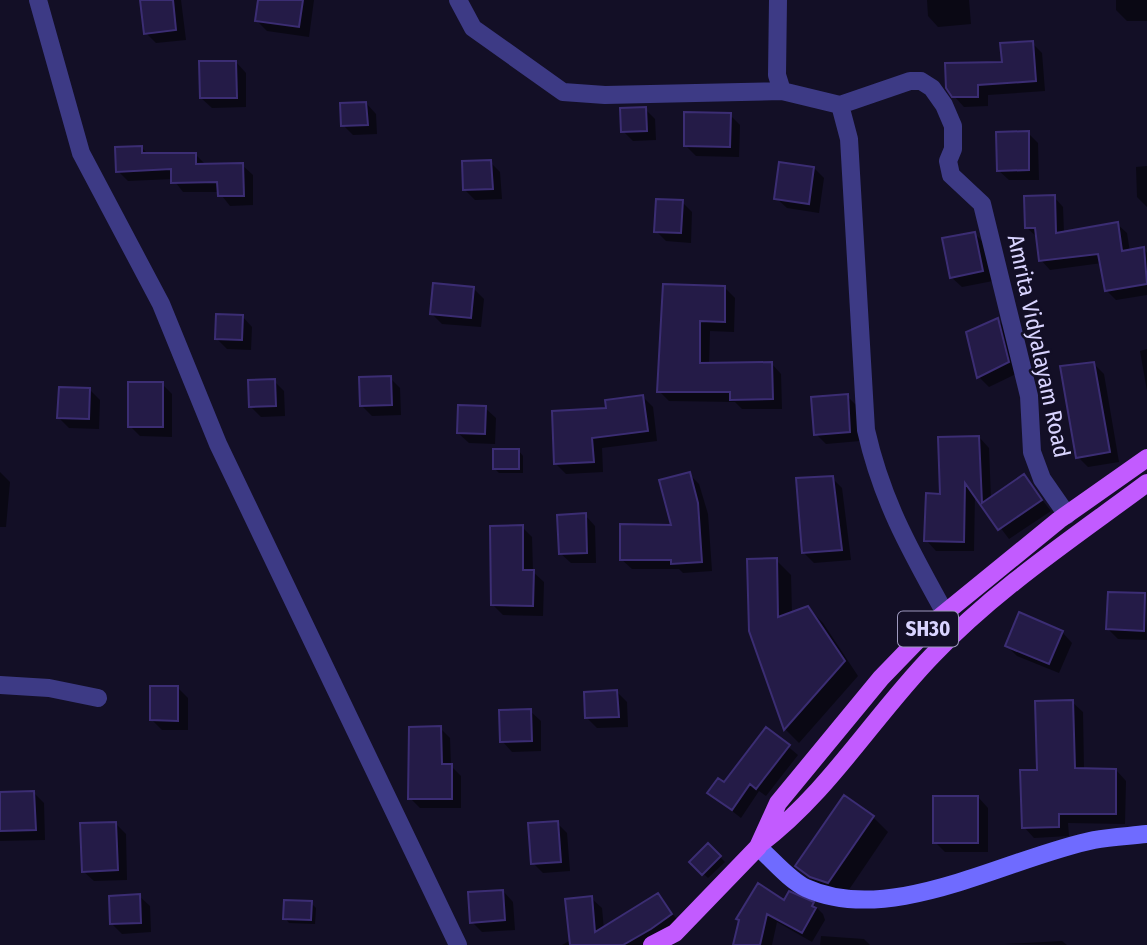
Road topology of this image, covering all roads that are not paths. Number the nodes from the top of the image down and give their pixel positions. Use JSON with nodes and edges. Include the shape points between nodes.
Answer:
{"nodes":[{"id":1,"x":38,"y":0,"type":"edge"},
{"id":2,"x":457,"y":0,"type":"edge"},
{"id":3,"x":778,"y":0,"type":"edge"},
{"id":4,"x":782,"y":91,"type":"junction"},
{"id":5,"x":840,"y":105,"type":"junction"},
{"id":6,"x":1147,"y":458,"type":"edge"},
{"id":7,"x":1147,"y":483,"type":"edge"},
{"id":8,"x":1068,"y":514,"type":"junction"},
{"id":9,"x":945,"y":613,"type":"junction"},
{"id":10,"x":0,"y":685,"type":"edge"},
{"id":11,"x":98,"y":698,"type":"dead end"},
{"id":12,"x":1147,"y":834,"type":"edge"},
{"id":13,"x":758,"y":847,"type":"junction"},
{"id":14,"x":674,"y":941,"type":"edge"},
{"id":15,"x":458,"y":945,"type":"edge"},
{"id":16,"x":652,"y":945,"type":"edge"}],
"edges":[{"from":1,"to":15,"type":"street","via":[[81,153],[162,304],[218,443]]},
{"from":2,"to":4,"type":"street","via":[[473,28],[563,92]]},
{"from":3,"to":4,"type":"street","via":[[777,75]]},
{"from":4,"to":5,"type":"street"},
{"from":5,"to":8,"type":"street","name":"Amrita Vidyalayam Road","via":[[910,81],[932,88],[944,105],[953,126],[948,162],[951,175],[982,204],[992,237],[1029,396],[1032,452],[1042,480]]},
{"from":5,"to":9,"type":"street","via":[[849,139],[866,430],[876,476],[898,530]]},
{"from":6,"to":8,"type":"main road","number":"SH30"},
{"from":7,"to":13,"type":"main road","via":[[1048,554],[961,627],[793,820]]},
{"from":8,"to":9,"type":"main road","number":"SH30"},
{"from":9,"to":13,"type":"main road","number":"SH30","via":[[881,678],[778,803]]},
{"from":10,"to":11,"type":"street"},
{"from":12,"to":13,"type":"street","via":[[1095,840],[877,900],[836,897],[804,887]]},
{"from":13,"to":14,"type":"main road","number":"SH30"},
{"from":14,"to":16,"type":"main road","number":"SH30"}]}
